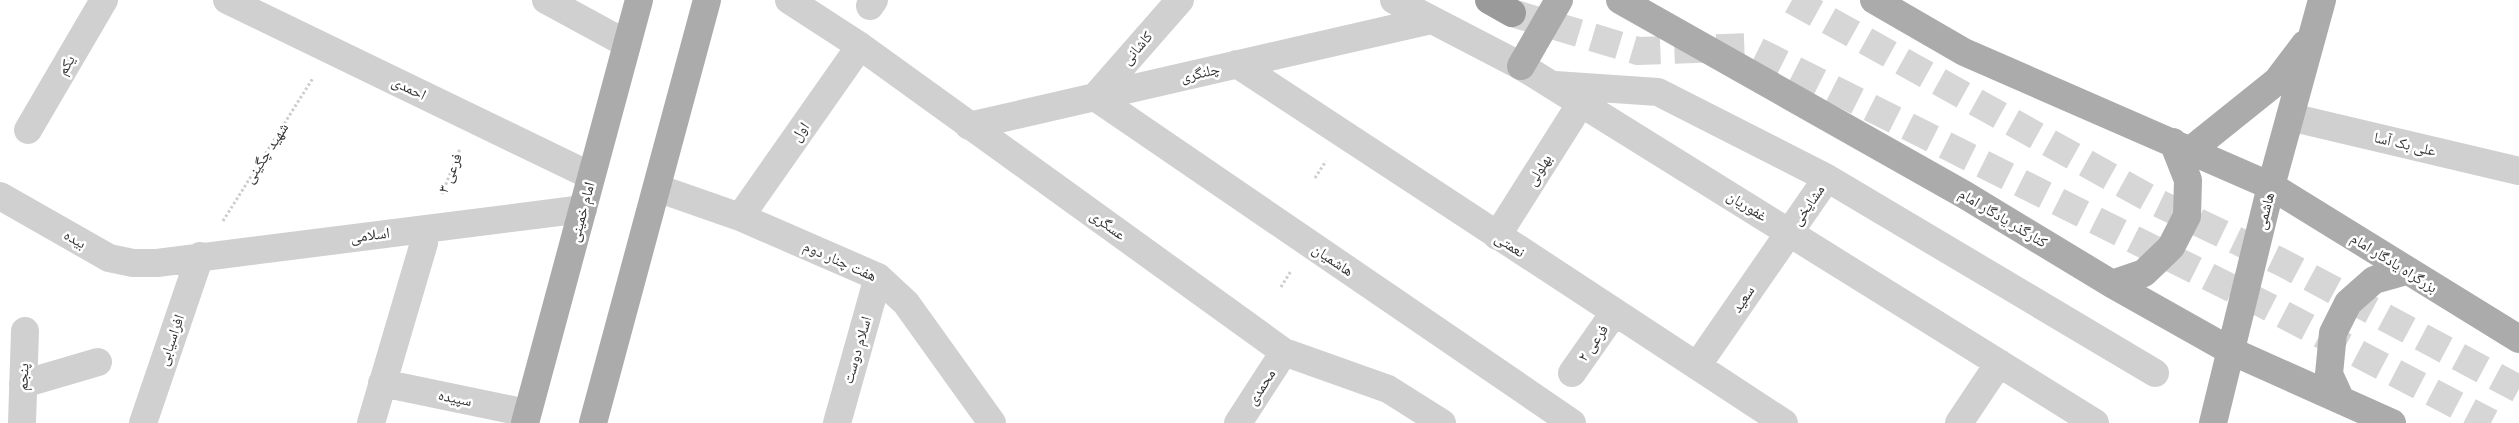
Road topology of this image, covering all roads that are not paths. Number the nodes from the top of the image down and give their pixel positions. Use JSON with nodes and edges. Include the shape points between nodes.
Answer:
{"nodes":[{"id":1,"x":104,"y":0,"type":"edge"},
{"id":2,"x":227,"y":0,"type":"edge"},
{"id":3,"x":546,"y":0,"type":"edge"},
{"id":4,"x":639,"y":0,"type":"edge"},
{"id":5,"x":707,"y":0,"type":"edge"},
{"id":6,"x":789,"y":0,"type":"edge"},
{"id":7,"x":1180,"y":0,"type":"edge"},
{"id":8,"x":1394,"y":0,"type":"edge"},
{"id":9,"x":1559,"y":0,"type":"edge"},
{"id":10,"x":1620,"y":0,"type":"edge"},
{"id":11,"x":1874,"y":0,"type":"edge"},
{"id":12,"x":2322,"y":0,"type":"edge"},
{"id":13,"x":1431,"y":20,"type":"junction"},
{"id":14,"x":2314,"y":33,"type":"junction"},
{"id":15,"x":627,"y":44,"type":"junction"},
{"id":16,"x":860,"y":46,"type":"junction"},
{"id":17,"x":1237,"y":64,"type":"junction"},
{"id":18,"x":1522,"y":66,"type":"junction"},
{"id":19,"x":1551,"y":84,"type":"junction"},
{"id":20,"x":1095,"y":97,"type":"junction"},
{"id":21,"x":1581,"y":103,"type":"junction"},
{"id":22,"x":2290,"y":117,"type":"junction"},
{"id":23,"x":969,"y":126,"type":"junction"},
{"id":24,"x":28,"y":130,"type":"dead end"},
{"id":25,"x":2182,"y":146,"type":"junction"},
{"id":26,"x":2519,"y":171,"type":"edge"},
{"id":27,"x":592,"y":176,"type":"junction"},
{"id":28,"x":1827,"y":178,"type":"junction"},
{"id":29,"x":2271,"y":186,"type":"junction"},
{"id":30,"x":657,"y":188,"type":"junction"},
{"id":31,"x":0,"y":196,"type":"edge"},
{"id":32,"x":583,"y":209,"type":"junction"},
{"id":33,"x":740,"y":217,"type":"junction"},
{"id":34,"x":1789,"y":232,"type":"junction"},
{"id":35,"x":426,"y":236,"type":"junction"},
{"id":36,"x":1497,"y":236,"type":"junction"},
{"id":37,"x":200,"y":256,"type":"junction"},
{"id":38,"x":157,"y":263,"type":"joint"},
{"id":39,"x":2406,"y":271,"type":"junction"},
{"id":40,"x":878,"y":277,"type":"junction"},
{"id":41,"x":2112,"y":284,"type":"junction"},
{"id":42,"x":1614,"y":313,"type":"junction"},
{"id":43,"x":25,"y":331,"type":"dead end"},
{"id":44,"x":2519,"y":339,"type":"edge"},
{"id":45,"x":2231,"y":351,"type":"junction"},
{"id":46,"x":1284,"y":352,"type":"junction"},
{"id":47,"x":98,"y":362,"type":"dead end"},
{"id":48,"x":1999,"y":363,"type":"junction"},
{"id":49,"x":1697,"y":366,"type":"junction"},
{"id":50,"x":1572,"y":373,"type":"dead end"},
{"id":51,"x":2155,"y":373,"type":"dead end"},
{"id":52,"x":382,"y":383,"type":"junction"},
{"id":53,"x":23,"y":384,"type":"junction"},
{"id":54,"x":2340,"y":398,"type":"junction"},
{"id":55,"x":526,"y":418,"type":"edge"},
{"id":56,"x":22,"y":423,"type":"edge"},
{"id":57,"x":143,"y":423,"type":"edge"},
{"id":58,"x":371,"y":423,"type":"edge"},
{"id":59,"x":593,"y":423,"type":"edge"},
{"id":60,"x":837,"y":423,"type":"edge"},
{"id":61,"x":992,"y":423,"type":"edge"},
{"id":62,"x":1238,"y":423,"type":"edge"},
{"id":63,"x":1442,"y":423,"type":"edge"},
{"id":64,"x":1572,"y":423,"type":"edge"},
{"id":65,"x":1784,"y":423,"type":"edge"},
{"id":66,"x":1959,"y":423,"type":"edge"},
{"id":67,"x":2095,"y":423,"type":"edge"},
{"id":68,"x":2213,"y":423,"type":"edge"},
{"id":69,"x":2392,"y":423,"type":"edge"}],
"edges":[{"from":1,"to":24,"type":"street","name":"یکم"},
{"from":2,"to":27,"type":"street","name":"احمدی"},
{"from":3,"to":15,"type":"street"},
{"from":4,"to":15,"type":"main road","name":"امام خمینی"},
{"from":5,"to":30,"type":"main road"},
{"from":6,"to":16,"type":"street","name":"عسگری"},
{"from":7,"to":20,"type":"street","name":"کاشانی"},
{"from":8,"to":13,"type":"street","name":"غفوریان"},
{"from":9,"to":18,"type":"main road"},
{"from":10,"to":41,"type":"main road","name":"کنارگذر یادگار امام","via":[[1965,195]]},
{"from":11,"to":25,"type":"main road","via":[[1964,52]]},
{"from":12,"to":14,"type":"main road","name":"هاشمی"},
{"from":13,"to":17,"type":"street","name":"چلنگری"},
{"from":13,"to":18,"type":"street","name":"غفوریان"},
{"from":14,"to":22,"type":"main road","name":"هاشمی"},
{"from":14,"to":25,"type":"main road","via":[[2277,81]]},
{"from":15,"to":27,"type":"main road","name":"امام خمینی"},
{"from":16,"to":23,"type":"street","name":"عسگری"},
{"from":16,"to":33,"type":"street","name":"اول"},
{"from":17,"to":20,"type":"street","name":"چلنگری"},
{"from":17,"to":36,"type":"street","name":"نعمتی"},
{"from":18,"to":19,"type":"street","name":"غفوریان"},
{"from":19,"to":21,"type":"street","name":"غفوریان"},
{"from":19,"to":28,"type":"street","via":[[1658,92]]},
{"from":20,"to":23,"type":"street","name":"چلنگری"},
{"from":20,"to":64,"type":"street","name":"هاشمیان"},
{"from":21,"to":34,"type":"street","name":"غفوریان"},
{"from":21,"to":36,"type":"street","name":"بهلولی"},
{"from":22,"to":26,"type":"street","name":"علی بک آسا"},
{"from":22,"to":29,"type":"main road","name":"هاشمی"},
{"from":23,"to":46,"type":"street","name":"عسگری"},
{"from":25,"to":29,"type":"main road"},
{"from":25,"to":41,"type":"main road","via":[[2188,180],[2187,216],[2171,247],[2144,273]]},
{"from":27,"to":32,"type":"main road","name":"امام خمینی"},
{"from":28,"to":34,"type":"street","name":"مشایخی"},
{"from":28,"to":51,"type":"street"},
{"from":29,"to":39,"type":"main road","name":"بزرگراه یادگار امام"},
{"from":29,"to":45,"type":"main road","name":"هاشمی"},
{"from":30,"to":33,"type":"street","name":"هفت چنار دوم"},
{"from":30,"to":59,"type":"main road"},
{"from":31,"to":38,"type":"street","name":"بیده","via":[[109,258]]},
{"from":32,"to":35,"type":"street","name":"اسلامی"},
{"from":32,"to":55,"type":"main road","name":"امام خمینی"},
{"from":33,"to":40,"type":"street","name":"هفت چنار دوم"},
{"from":34,"to":48,"type":"street","name":"غفوریان"},
{"from":34,"to":49,"type":"street","name":"سعید"},
{"from":35,"to":37,"type":"street","name":"اسلامی"},
{"from":35,"to":52,"type":"street"},
{"from":36,"to":42,"type":"street","name":"نعمتی"},
{"from":37,"to":38,"type":"street","name":"اسلامی"},
{"from":37,"to":57,"type":"street","name":"افراسیابی"},
{"from":39,"to":44,"type":"main road","name":"بزرگراه یادگار امام"},
{"from":39,"to":54,"type":"main road","via":[[2374,280],[2348,303],[2333,333],[2329,374]]},
{"from":40,"to":60,"type":"street","name":"اسلام دوست"},
{"from":40,"to":61,"type":"street","name":"هفت چنار دوم","via":[[906,303]]},
{"from":41,"to":45,"type":"main road","name":"کنارگذر یادگار امام"},
{"from":42,"to":49,"type":"street","name":"نعمتی"},
{"from":42,"to":50,"type":"street","name":"فرعی ۲"},
{"from":43,"to":53,"type":"street","name":"پنجم"},
{"from":45,"to":54,"type":"main road","name":"کنارگذر یادگار امام"},
{"from":45,"to":68,"type":"main road","name":"هاشمی"},
{"from":46,"to":62,"type":"street","name":"محمدی"},
{"from":46,"to":63,"type":"street","name":"عسگری","via":[[1388,389]]},
{"from":47,"to":53,"type":"street"},
{"from":48,"to":66,"type":"street"},
{"from":48,"to":67,"type":"street","name":"غفوریان"},
{"from":49,"to":65,"type":"street","name":"نعمتی"},
{"from":52,"to":55,"type":"street","name":"سپیده"},
{"from":52,"to":58,"type":"street"},
{"from":53,"to":56,"type":"street","name":"پنجم"},
{"from":54,"to":69,"type":"main road","name":"کنارگذر یادگار امام"}]}
